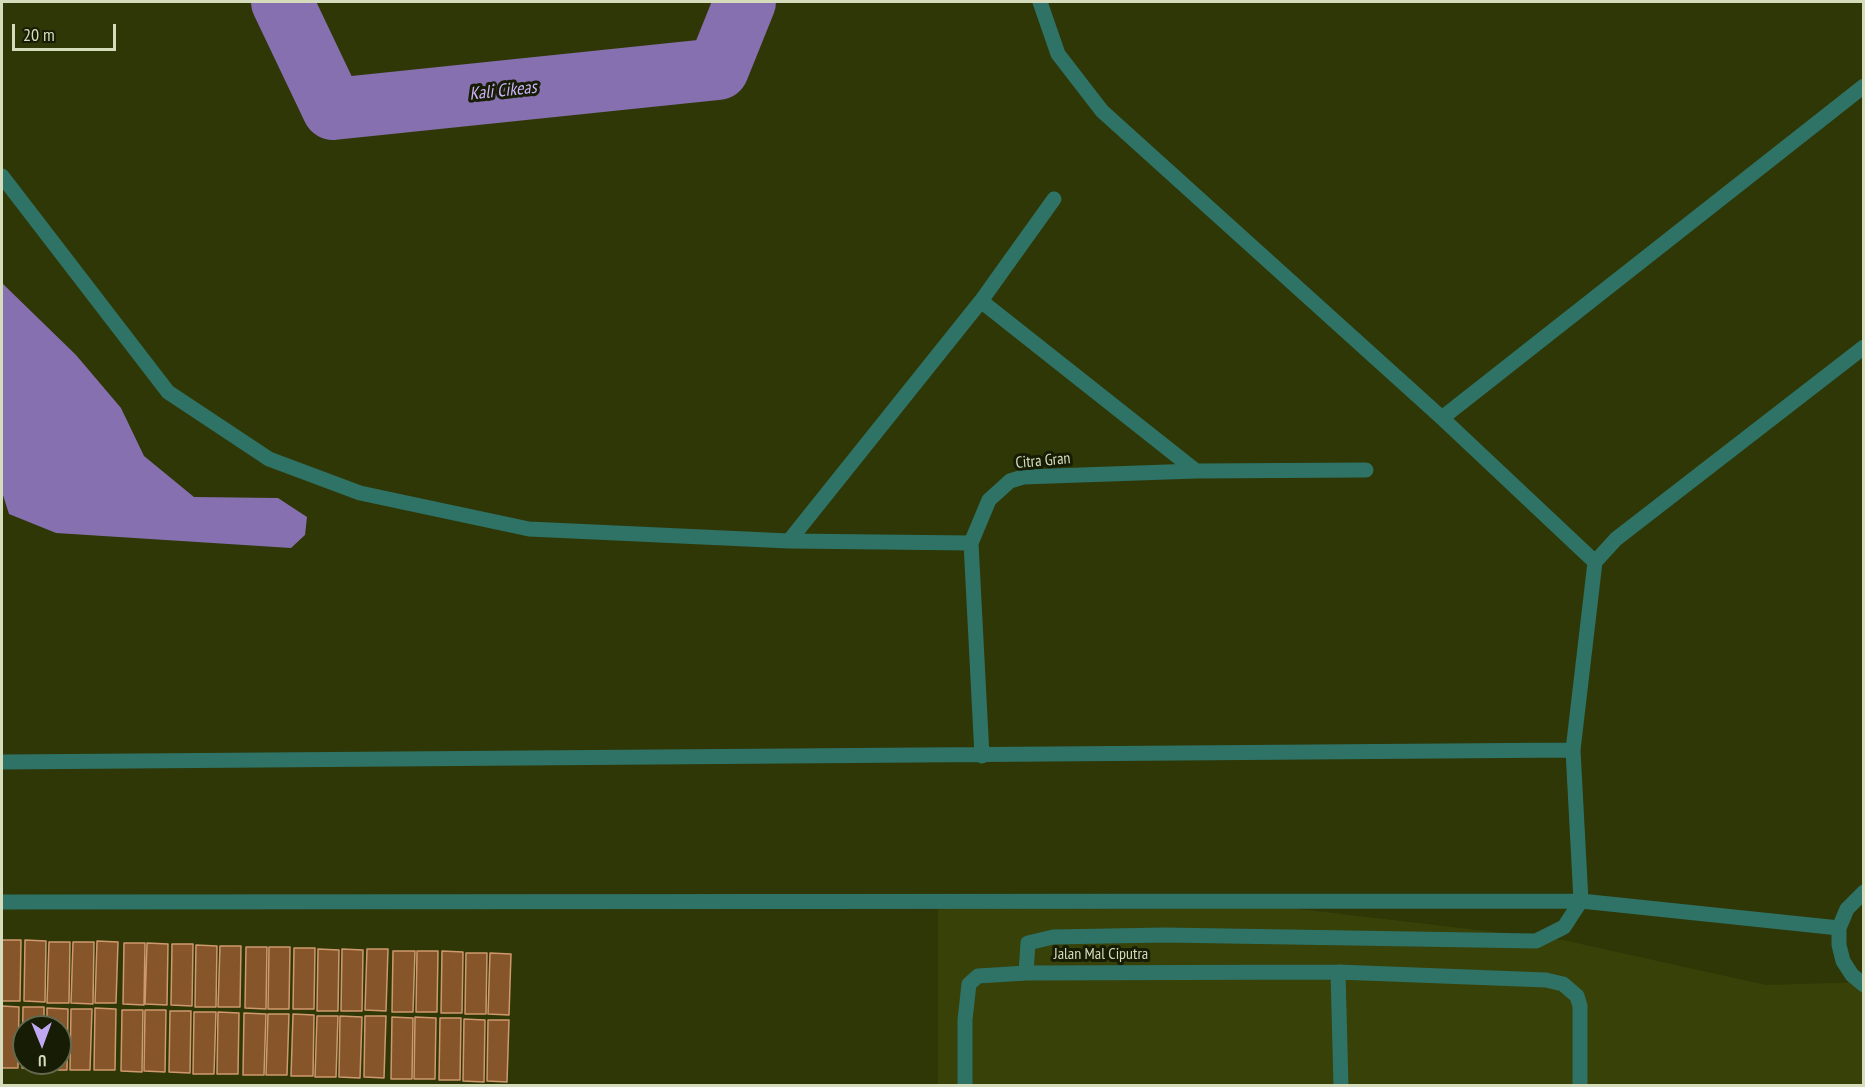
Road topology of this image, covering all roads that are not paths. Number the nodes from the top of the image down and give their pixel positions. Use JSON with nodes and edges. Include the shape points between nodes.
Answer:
{"nodes":[{"id":1,"x":1040,"y":2,"type":"edge"},
{"id":2,"x":1863,"y":86,"type":"edge"},
{"id":3,"x":2,"y":176,"type":"edge"},
{"id":4,"x":1054,"y":199,"type":"dead end"},
{"id":5,"x":981,"y":301,"type":"junction"},
{"id":6,"x":1863,"y":348,"type":"edge"},
{"id":7,"x":1442,"y":418,"type":"junction"},
{"id":8,"x":1366,"y":470,"type":"dead end"},
{"id":9,"x":1196,"y":471,"type":"junction"},
{"id":10,"x":789,"y":540,"type":"junction"},
{"id":11,"x":971,"y":543,"type":"junction"},
{"id":12,"x":1595,"y":562,"type":"junction"},
{"id":13,"x":1572,"y":750,"type":"junction"},
{"id":14,"x":982,"y":756,"type":"junction"},
{"id":15,"x":2,"y":762,"type":"edge"},
{"id":16,"x":1863,"y":892,"type":"edge"},
{"id":17,"x":1581,"y":901,"type":"junction"},
{"id":18,"x":2,"y":902,"type":"edge"},
{"id":19,"x":1839,"y":928,"type":"junction"},
{"id":20,"x":1026,"y":972,"type":"junction"},
{"id":21,"x":1338,"y":972,"type":"junction"},
{"id":22,"x":1863,"y":985,"type":"edge"},
{"id":23,"x":965,"y":1086,"type":"edge"},
{"id":24,"x":1341,"y":1086,"type":"edge"},
{"id":25,"x":1580,"y":1086,"type":"edge"}],
"edges":[{"from":1,"to":7,"type":"street","via":[[1058,54],[1102,111]]},
{"from":2,"to":7,"type":"street"},
{"from":3,"to":10,"type":"street","via":[[168,393],[269,459],[360,493],[529,529]]},
{"from":4,"to":5,"type":"street"},
{"from":5,"to":9,"type":"street"},
{"from":5,"to":10,"type":"street"},
{"from":6,"to":12,"type":"street","via":[[1616,539]]},
{"from":7,"to":12,"type":"street"},
{"from":8,"to":9,"type":"street","name":"Citra Gran"},
{"from":9,"to":11,"type":"street","name":"Citra Gran","via":[[1016,479],[989,500]]},
{"from":10,"to":11,"type":"street"},
{"from":11,"to":14,"type":"street","name":"Citra Gran"},
{"from":12,"to":13,"type":"street"},
{"from":13,"to":14,"type":"street"},
{"from":13,"to":17,"type":"street"},
{"from":14,"to":15,"type":"street"},
{"from":16,"to":19,"type":"street","via":[[1847,909]]},
{"from":17,"to":18,"type":"street"},
{"from":17,"to":19,"type":"street"},
{"from":17,"to":20,"type":"street","via":[[1564,927],[1536,941],[1053,937],[1028,944]]},
{"from":19,"to":22,"type":"street","via":[[1843,961]]},
{"from":20,"to":21,"type":"street","name":"Jalan Mal Ciputra"},
{"from":20,"to":23,"type":"street","name":"Jalan Mal Ciputra","via":[[978,976],[969,984]]},
{"from":21,"to":24,"type":"street"},
{"from":21,"to":25,"type":"street","name":"Jalan Mal Ciputra","via":[[1546,980],[1563,984],[1577,996],[1580,1006]]}]}
